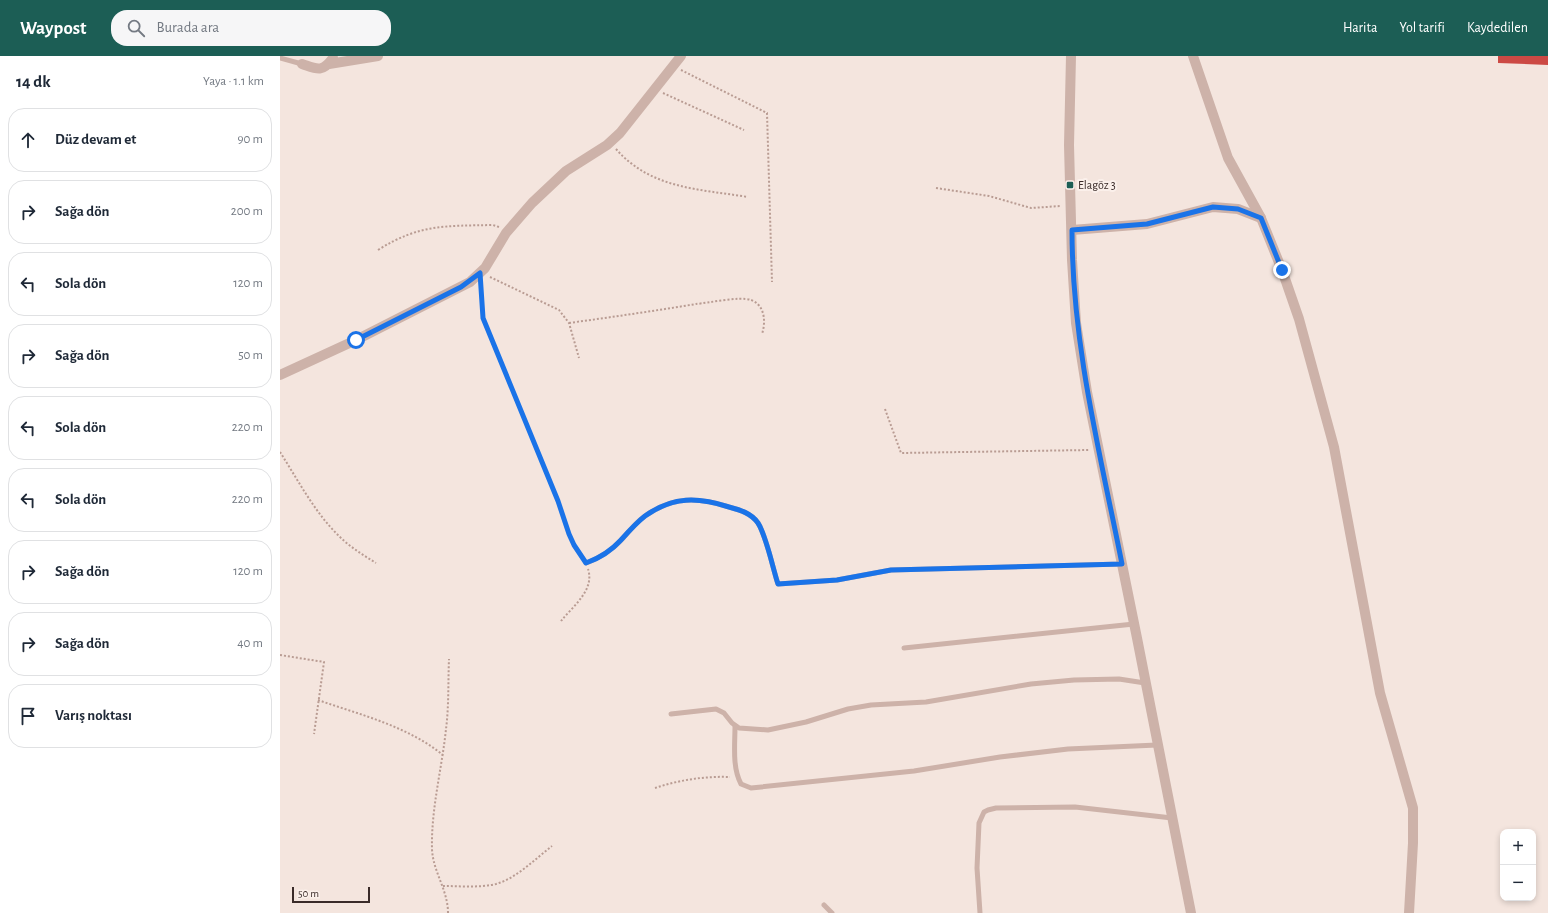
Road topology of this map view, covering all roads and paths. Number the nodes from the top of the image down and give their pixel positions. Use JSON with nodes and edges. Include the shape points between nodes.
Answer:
{"nodes":[{"id":1,"x":378,"y":56,"type":"edge"},
{"id":2,"x":682,"y":56,"type":"edge"},
{"id":3,"x":1071,"y":56,"type":"edge"},
{"id":4,"x":1193,"y":56,"type":"edge"},
{"id":5,"x":280,"y":58,"type":"edge"},
{"id":6,"x":332,"y":60,"type":"edge"},
{"id":7,"x":302,"y":64,"type":"joint"},
{"id":8,"x":674,"y":66,"type":"junction"},
{"id":9,"x":655,"y":89,"type":"junction"},
{"id":10,"x":744,"y":130,"type":"dead end"},
{"id":11,"x":610,"y":142,"type":"junction"},
{"id":12,"x":936,"y":188,"type":"dead end"},
{"id":13,"x":748,"y":197,"type":"dead end"},
{"id":14,"x":1070,"y":205,"type":"junction"},
{"id":15,"x":1261,"y":218,"type":"junction"},
{"id":16,"x":509,"y":229,"type":"junction"},
{"id":17,"x":1072,"y":230,"type":"junction"},
{"id":18,"x":378,"y":250,"type":"dead end"},
{"id":19,"x":480,"y":273,"type":"junction"},
{"id":20,"x":772,"y":282,"type":"dead end"},
{"id":21,"x":569,"y":323,"type":"junction"},
{"id":22,"x":762,"y":334,"type":"dead end"},
{"id":23,"x":579,"y":358,"type":"dead end"},
{"id":24,"x":280,"y":375,"type":"edge"},
{"id":25,"x":886,"y":409,"type":"dead end"},
{"id":26,"x":1099,"y":450,"type":"junction"},
{"id":27,"x":280,"y":452,"type":"edge"},
{"id":28,"x":376,"y":563,"type":"dead end"},
{"id":29,"x":586,"y":563,"type":"junction"},
{"id":30,"x":1122,"y":564,"type":"junction"},
{"id":31,"x":561,"y":621,"type":"dead end"},
{"id":32,"x":1134,"y":624,"type":"junction"},
{"id":33,"x":904,"y":648,"type":"dead end"},
{"id":34,"x":280,"y":655,"type":"edge"},
{"id":35,"x":449,"y":659,"type":"dead end"},
{"id":36,"x":1146,"y":683,"type":"junction"},
{"id":37,"x":318,"y":700,"type":"junction"},
{"id":38,"x":671,"y":714,"type":"dead end"},
{"id":39,"x":735,"y":726,"type":"junction"},
{"id":40,"x":314,"y":734,"type":"dead end"},
{"id":41,"x":1157,"y":745,"type":"junction"},
{"id":42,"x":443,"y":755,"type":"junction"},
{"id":43,"x":737,"y":776,"type":"junction"},
{"id":44,"x":655,"y":788,"type":"dead end"},
{"id":45,"x":1172,"y":818,"type":"junction"},
{"id":46,"x":552,"y":846,"type":"dead end"},
{"id":47,"x":443,"y":886,"type":"junction"},
{"id":48,"x":824,"y":906,"type":"dead end"},
{"id":49,"x":448,"y":913,"type":"edge"},
{"id":50,"x":832,"y":913,"type":"edge"},
{"id":51,"x":980,"y":913,"type":"edge"},
{"id":52,"x":1190,"y":913,"type":"edge"},
{"id":53,"x":1409,"y":913,"type":"edge"}],
"edges":[{"from":1,"to":6,"type":"street"},
{"from":2,"to":8,"type":"street"},
{"from":3,"to":14,"type":"street"},
{"from":4,"to":15,"type":"street","via":[[1228,158]]},
{"from":5,"to":7,"type":"lane"},
{"from":6,"to":7,"type":"street","via":[[320,69]]},
{"from":8,"to":9,"type":"street"},
{"from":8,"to":20,"type":"path","via":[[767,114]]},
{"from":9,"to":10,"type":"path"},
{"from":9,"to":11,"type":"street","via":[[623,130]]},
{"from":11,"to":13,"type":"path","via":[[633,165],[663,182]]},
{"from":11,"to":16,"type":"street","via":[[554,182]]},
{"from":12,"to":14,"type":"path","via":[[989,196],[1031,208]]},
{"from":14,"to":17,"type":"street"},
{"from":15,"to":17,"type":"street","via":[[1238,209],[1213,207],[1147,224]]},
{"from":15,"to":53,"type":"street","via":[[1299,319],[1334,447],[1380,693],[1413,808]]},
{"from":16,"to":18,"type":"path","via":[[493,225],[440,226],[402,236]]},
{"from":16,"to":19,"type":"street","via":[[491,261]]},
{"from":17,"to":26,"type":"street","via":[[1076,323]]},
{"from":19,"to":21,"type":"path","via":[[554,307]]},
{"from":19,"to":24,"type":"street","via":[[461,287]]},
{"from":19,"to":29,"type":"path","via":[[483,318],[569,534]]},
{"from":21,"to":22,"type":"path","via":[[746,299],[756,302],[762,310]]},
{"from":21,"to":23,"type":"path"},
{"from":25,"to":26,"type":"path","via":[[901,453]]},
{"from":26,"to":30,"type":"street"},
{"from":27,"to":28,"type":"path","via":[[327,524],[350,546]]},
{"from":29,"to":30,"type":"lane","via":[[608,552],[636,524],[657,508],[677,501],[698,500],[742,511],[754,518],[762,530],[778,584],[837,580],[891,570]]},
{"from":29,"to":31,"type":"path","via":[[590,577],[586,592]]},
{"from":30,"to":32,"type":"street"},
{"from":32,"to":33,"type":"lane"},
{"from":32,"to":36,"type":"street"},
{"from":34,"to":37,"type":"path","via":[[324,662]]},
{"from":35,"to":42,"type":"path"},
{"from":36,"to":39,"type":"lane","via":[[1119,679],[1074,680],[926,702],[871,705],[768,730]]},
{"from":36,"to":41,"type":"street"},
{"from":37,"to":40,"type":"path"},
{"from":37,"to":42,"type":"path","via":[[402,729]]},
{"from":38,"to":39,"type":"lane","via":[[716,710],[724,713]]},
{"from":39,"to":43,"type":"lane"},
{"from":41,"to":43,"type":"lane","via":[[1068,749],[1000,757],[914,772],[751,788],[741,784]]},
{"from":41,"to":45,"type":"street"},
{"from":42,"to":47,"type":"path","via":[[432,848],[434,867]]},
{"from":43,"to":44,"type":"path","via":[[684,780]]},
{"from":45,"to":51,"type":"lane","via":[[1075,807],[988,810],[981,815],[979,822],[977,868]]},
{"from":45,"to":52,"type":"street"},
{"from":46,"to":47,"type":"path","via":[[514,876],[502,882],[488,885]]},
{"from":47,"to":49,"type":"path"},
{"from":48,"to":50,"type":"lane"}]}
